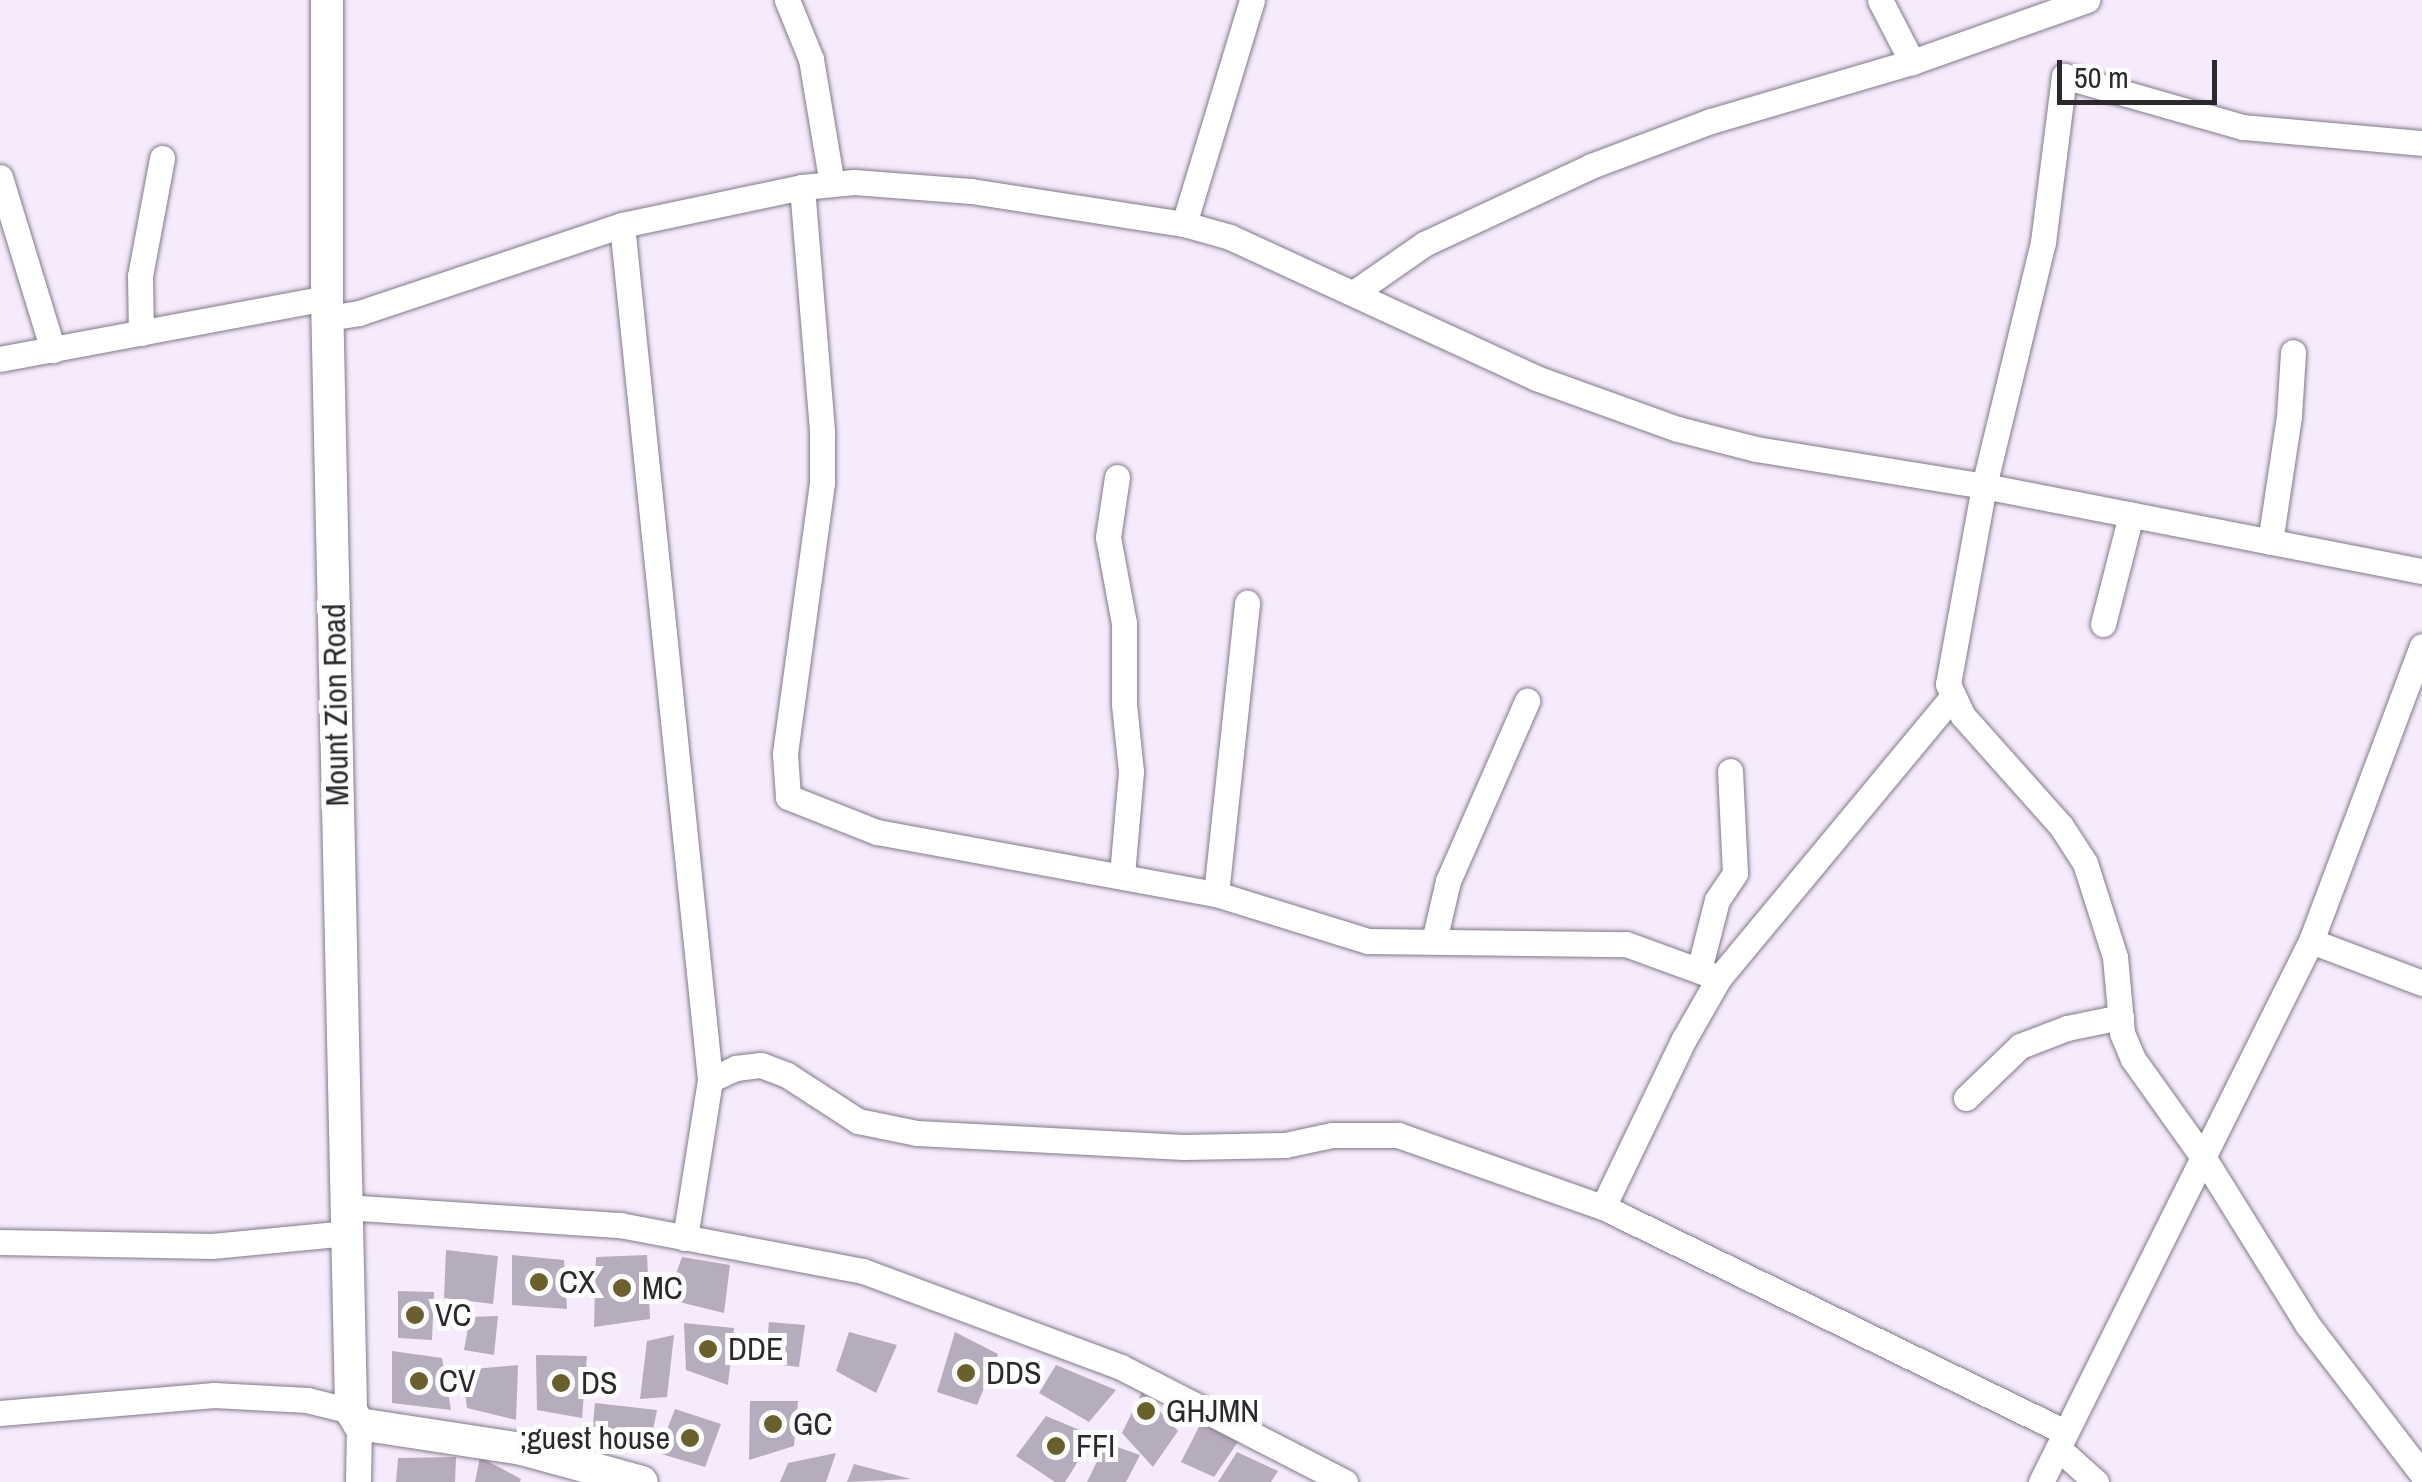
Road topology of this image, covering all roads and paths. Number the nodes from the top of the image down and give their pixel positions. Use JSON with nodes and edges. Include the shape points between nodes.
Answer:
{"nodes":[{"id":1,"x":327,"y":0,"type":"edge"},
{"id":2,"x":787,"y":0,"type":"edge"},
{"id":3,"x":1252,"y":0,"type":"edge"},
{"id":4,"x":1880,"y":0,"type":"edge"},
{"id":5,"x":2087,"y":0,"type":"edge"},
{"id":6,"x":2052,"y":8,"type":"edge"},
{"id":7,"x":1912,"y":62,"type":"junction"},
{"id":8,"x":2422,"y":142,"type":"edge"},
{"id":9,"x":162,"y":158,"type":"dead end"},
{"id":10,"x":0,"y":177,"type":"edge"},
{"id":11,"x":832,"y":184,"type":"junction"},
{"id":12,"x":802,"y":187,"type":"junction"},
{"id":13,"x":1184,"y":224,"type":"junction"},
{"id":14,"x":622,"y":225,"type":"junction"},
{"id":15,"x":1355,"y":292,"type":"junction"},
{"id":16,"x":328,"y":308,"type":"junction"},
{"id":17,"x":141,"y":333,"type":"junction"},
{"id":18,"x":52,"y":350,"type":"junction"},
{"id":19,"x":2294,"y":352,"type":"dead end"},
{"id":20,"x":0,"y":360,"type":"edge"},
{"id":21,"x":1117,"y":477,"type":"dead end"},
{"id":22,"x":1984,"y":486,"type":"junction"},
{"id":23,"x":2131,"y":514,"type":"junction"},
{"id":24,"x":2270,"y":542,"type":"junction"},
{"id":25,"x":2422,"y":571,"type":"edge"},
{"id":26,"x":1248,"y":604,"type":"dead end"},
{"id":27,"x":2102,"y":624,"type":"dead end"},
{"id":28,"x":2422,"y":646,"type":"edge"},
{"id":29,"x":1952,"y":697,"type":"junction"},
{"id":30,"x":1527,"y":701,"type":"dead end"},
{"id":31,"x":1730,"y":771,"type":"dead end"},
{"id":32,"x":1122,"y":875,"type":"junction"},
{"id":33,"x":1216,"y":894,"type":"junction"},
{"id":34,"x":1434,"y":941,"type":"junction"},
{"id":35,"x":2311,"y":941,"type":"junction"},
{"id":36,"x":1709,"y":974,"type":"junction"},
{"id":37,"x":2422,"y":983,"type":"edge"},
{"id":38,"x":2121,"y":1016,"type":"junction"},
{"id":39,"x":710,"y":1080,"type":"junction"},
{"id":40,"x":1966,"y":1098,"type":"dead end"},
{"id":41,"x":2205,"y":1160,"type":"junction"},
{"id":42,"x":1602,"y":1207,"type":"junction"},
{"id":43,"x":347,"y":1220,"type":"junction"},
{"id":44,"x":686,"y":1238,"type":"junction"},
{"id":45,"x":0,"y":1242,"type":"edge"},
{"id":46,"x":0,"y":1413,"type":"edge"},
{"id":47,"x":355,"y":1417,"type":"junction"},
{"id":48,"x":2061,"y":1440,"type":"junction"},
{"id":49,"x":2422,"y":1474,"type":"edge"},
{"id":50,"x":358,"y":1482,"type":"edge"},
{"id":51,"x":642,"y":1482,"type":"edge"},
{"id":52,"x":1346,"y":1482,"type":"edge"},
{"id":53,"x":2042,"y":1482,"type":"edge"},
{"id":54,"x":2096,"y":1482,"type":"edge"}],
"edges":[{"from":1,"to":16,"type":"main road","name":"Mount Zion Road"},
{"from":2,"to":11,"type":"street","via":[[811,59]]},
{"from":3,"to":13,"type":"street"},
{"from":4,"to":7,"type":"street"},
{"from":5,"to":6,"type":"street"},
{"from":6,"to":7,"type":"street"},
{"from":7,"to":15,"type":"street","via":[[1711,121],[1591,166],[1424,244]]},
{"from":8,"to":22,"type":"street","via":[[2243,128],[2064,76],[2042,242]]},
{"from":9,"to":17,"type":"street","via":[[140,276]]},
{"from":10,"to":18,"type":"street"},
{"from":11,"to":12,"type":"street"},
{"from":11,"to":13,"type":"street","via":[[972,190]]},
{"from":12,"to":14,"type":"street"},
{"from":12,"to":32,"type":"street","via":[[822,482],[785,754],[788,797],[877,832]]},
{"from":13,"to":15,"type":"street","via":[[1255,246]]},
{"from":14,"to":16,"type":"street","via":[[359,313]]},
{"from":14,"to":39,"type":"street"},
{"from":15,"to":22,"type":"street","via":[[1536,378],[1678,429],[1756,450]]},
{"from":16,"to":17,"type":"street"},
{"from":16,"to":43,"type":"main road","name":"Mount Zion Road"},
{"from":17,"to":18,"type":"street"},
{"from":18,"to":20,"type":"street"},
{"from":19,"to":24,"type":"street"},
{"from":21,"to":32,"type":"street","via":[[1108,537],[1124,623],[1131,772]]},
{"from":22,"to":23,"type":"street"},
{"from":22,"to":29,"type":"street","via":[[1950,668]]},
{"from":23,"to":24,"type":"street"},
{"from":23,"to":27,"type":"street"},
{"from":24,"to":25,"type":"street"},
{"from":26,"to":33,"type":"street"},
{"from":28,"to":35,"type":"street"},
{"from":29,"to":36,"type":"street"},
{"from":29,"to":38,"type":"street","via":[[2085,864],[2116,958]]},
{"from":30,"to":34,"type":"street","via":[[1448,881]]},
{"from":31,"to":36,"type":"street","via":[[1735,873],[1717,900]]},
{"from":32,"to":33,"type":"street"},
{"from":33,"to":34,"type":"street","via":[[1368,940]]},
{"from":34,"to":36,"type":"street","via":[[1626,944]]},
{"from":35,"to":37,"type":"street"},
{"from":35,"to":41,"type":"street"},
{"from":36,"to":42,"type":"street"},
{"from":38,"to":40,"type":"street","via":[[2020,1046]]},
{"from":38,"to":41,"type":"street","via":[[2133,1059]]},
{"from":39,"to":42,"type":"street","via":[[760,1066],[788,1075],[858,1122],[917,1133],[1184,1147],[1398,1136]]},
{"from":39,"to":44,"type":"street"},
{"from":41,"to":48,"type":"street"},
{"from":41,"to":49,"type":"street","via":[[2307,1324]]},
{"from":42,"to":48,"type":"street"},
{"from":43,"to":44,"type":"street","via":[[620,1226]]},
{"from":43,"to":45,"type":"street","via":[[212,1246]]},
{"from":43,"to":47,"type":"main road","name":"Mount Zion Road"},
{"from":44,"to":52,"type":"street","via":[[863,1272],[925,1291],[1121,1366]]},
{"from":46,"to":47,"type":"street","via":[[214,1395],[307,1400]]},
{"from":47,"to":50,"type":"street"},
{"from":47,"to":51,"type":"main road","via":[[522,1449]]},
{"from":48,"to":53,"type":"street"},
{"from":48,"to":54,"type":"street"}]}
